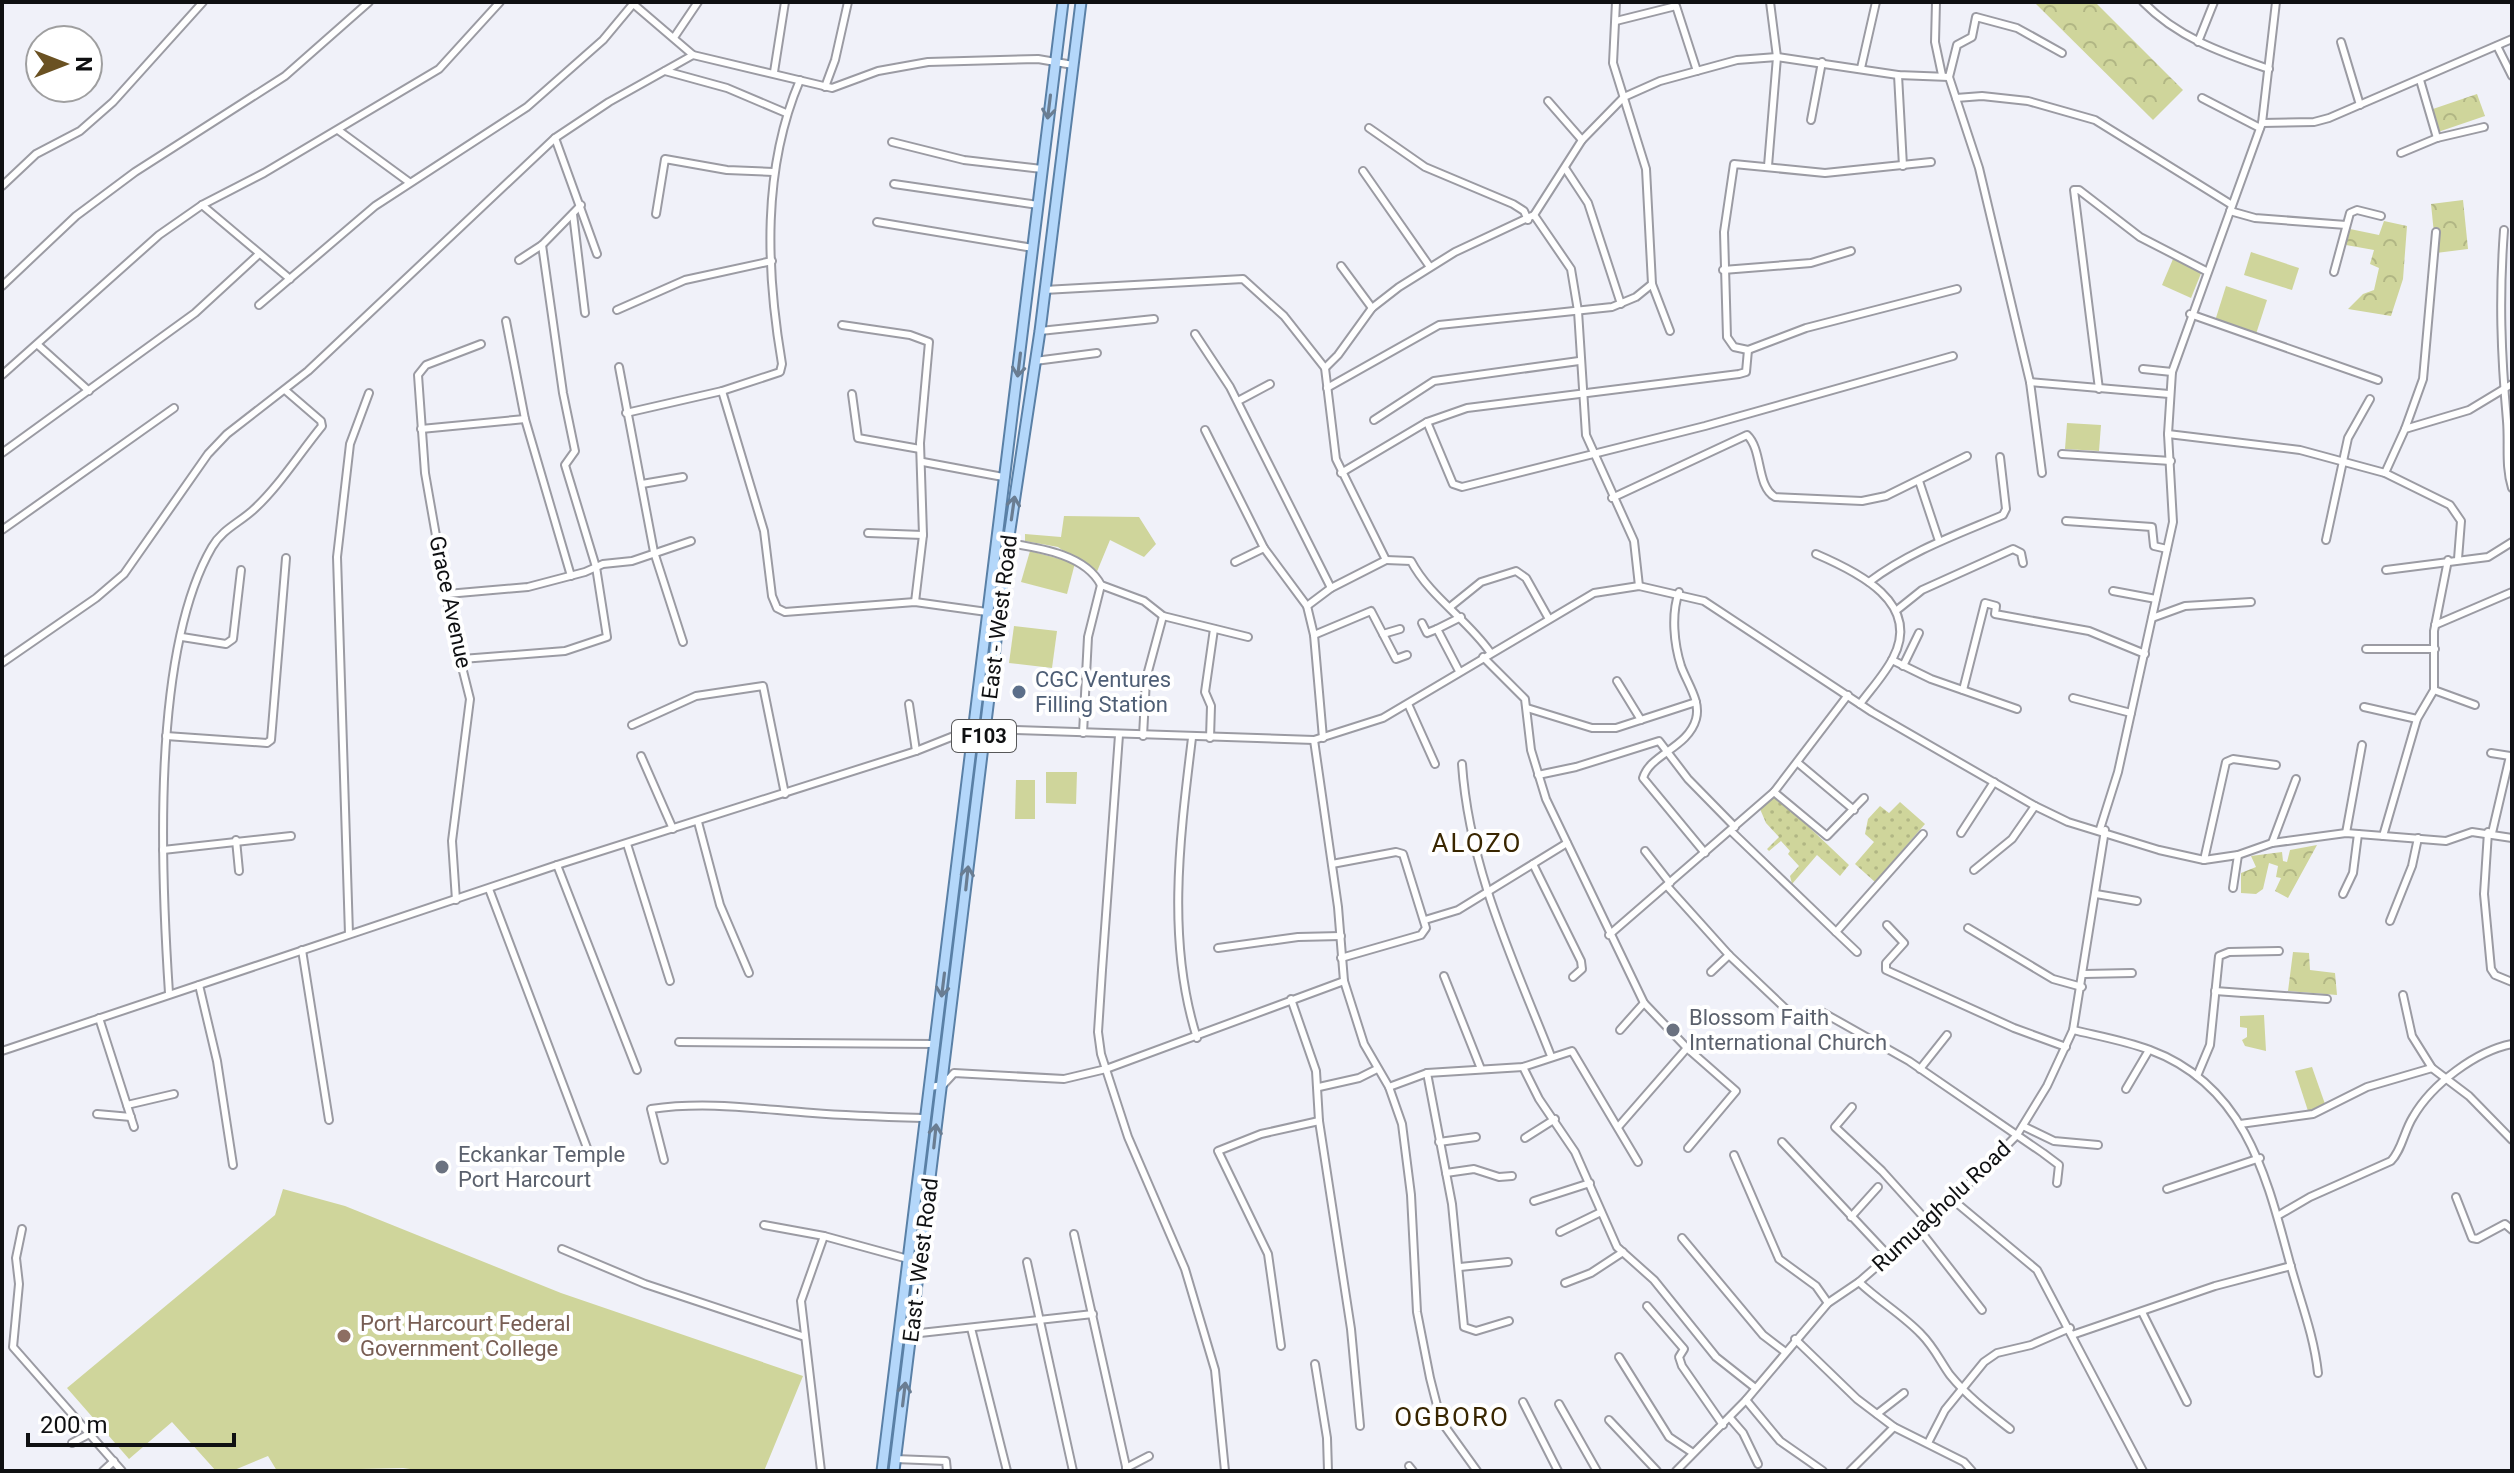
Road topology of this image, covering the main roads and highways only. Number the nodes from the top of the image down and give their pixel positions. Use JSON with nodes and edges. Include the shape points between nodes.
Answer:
{"nodes":[{"id":1,"x":1063,"y":2,"type":"edge"},
{"id":2,"x":1081,"y":2,"type":"edge"},
{"id":3,"x":979,"y":728,"type":"junction"},
{"id":4,"x":882,"y":1471,"type":"edge"},
{"id":5,"x":894,"y":1471,"type":"edge"}],
"edges":[{"from":1,"to":3,"type":"main road","name":"East - West Road","number":"F103","one_way":true,"via":[[987,612]]},
{"from":3,"to":2,"type":"main road","name":"East - West Road","number":"F103","one_way":true,"via":[[1040,331]]},
{"from":3,"to":4,"type":"main road","name":"East - West Road","number":"F103","one_way":true},
{"from":5,"to":3,"type":"main road","name":"East - West Road","number":"F103","one_way":true,"via":[[943,1085]]}]}
